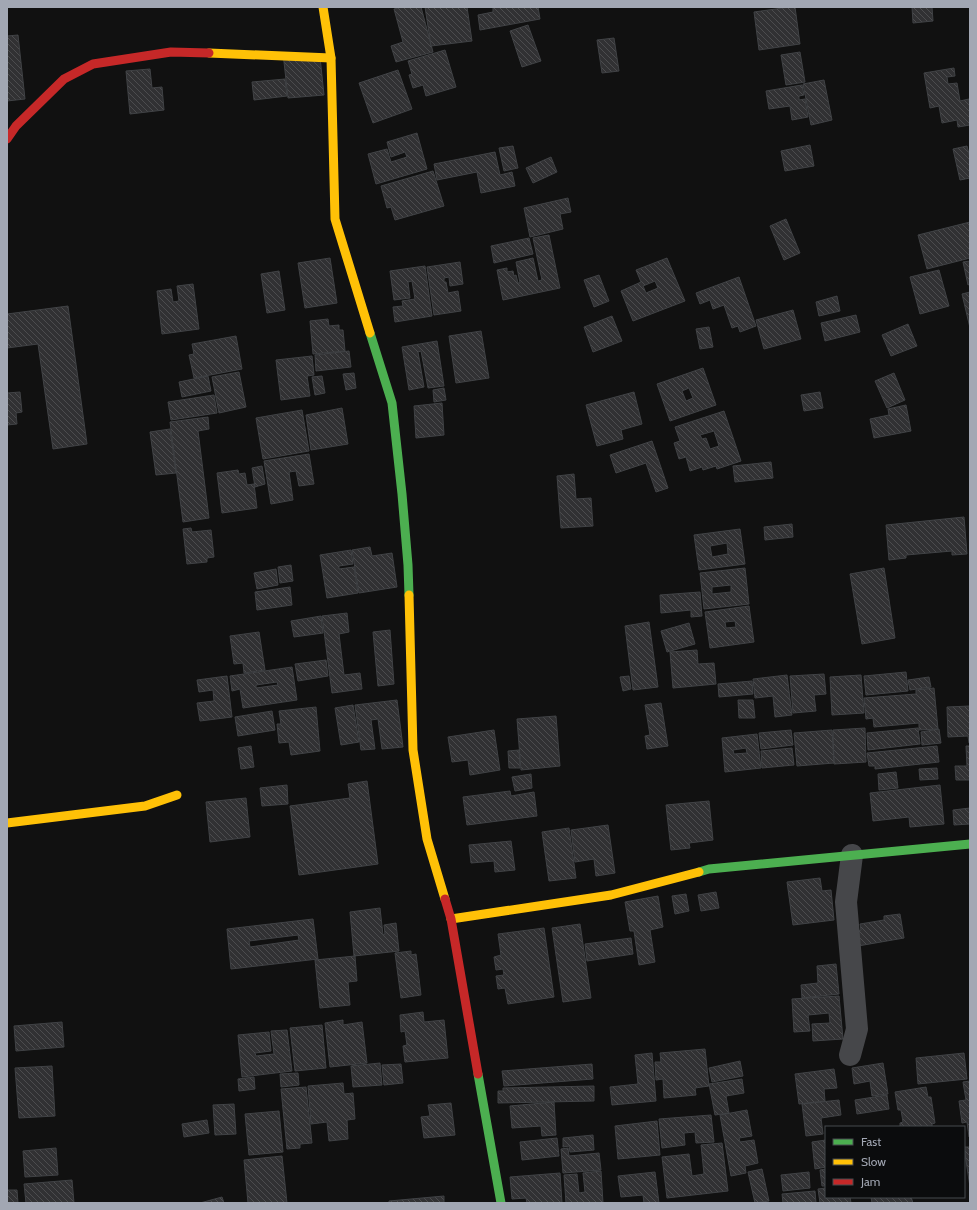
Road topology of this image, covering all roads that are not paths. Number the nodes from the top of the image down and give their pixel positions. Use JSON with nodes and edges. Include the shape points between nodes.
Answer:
{"nodes":[{"id":1,"x":323,"y":7,"type":"edge"},
{"id":2,"x":330,"y":58,"type":"junction"},
{"id":3,"x":7,"y":139,"type":"edge"},
{"id":4,"x":177,"y":795,"type":"dead end"},
{"id":5,"x":7,"y":823,"type":"edge"},
{"id":6,"x":970,"y":844,"type":"edge"},
{"id":7,"x":852,"y":855,"type":"junction"},
{"id":8,"x":451,"y":919,"type":"junction"},
{"id":9,"x":850,"y":1055,"type":"dead end"},
{"id":10,"x":501,"y":1203,"type":"edge"}],
"edges":[{"from":1,"to":2,"type":"street"},
{"from":2,"to":3,"type":"street","via":[[171,52],[93,64],[64,79],[16,126]]},
{"from":2,"to":8,"type":"street","via":[[334,219],[392,404],[408,565],[413,750],[427,839]]},
{"from":4,"to":5,"type":"street","via":[[144,806]]},
{"from":6,"to":7,"type":"street"},
{"from":7,"to":8,"type":"street","via":[[709,869],[612,895]]},
{"from":7,"to":9,"type":"street","via":[[846,902],[856,1029]]},
{"from":8,"to":10,"type":"street"}]}
